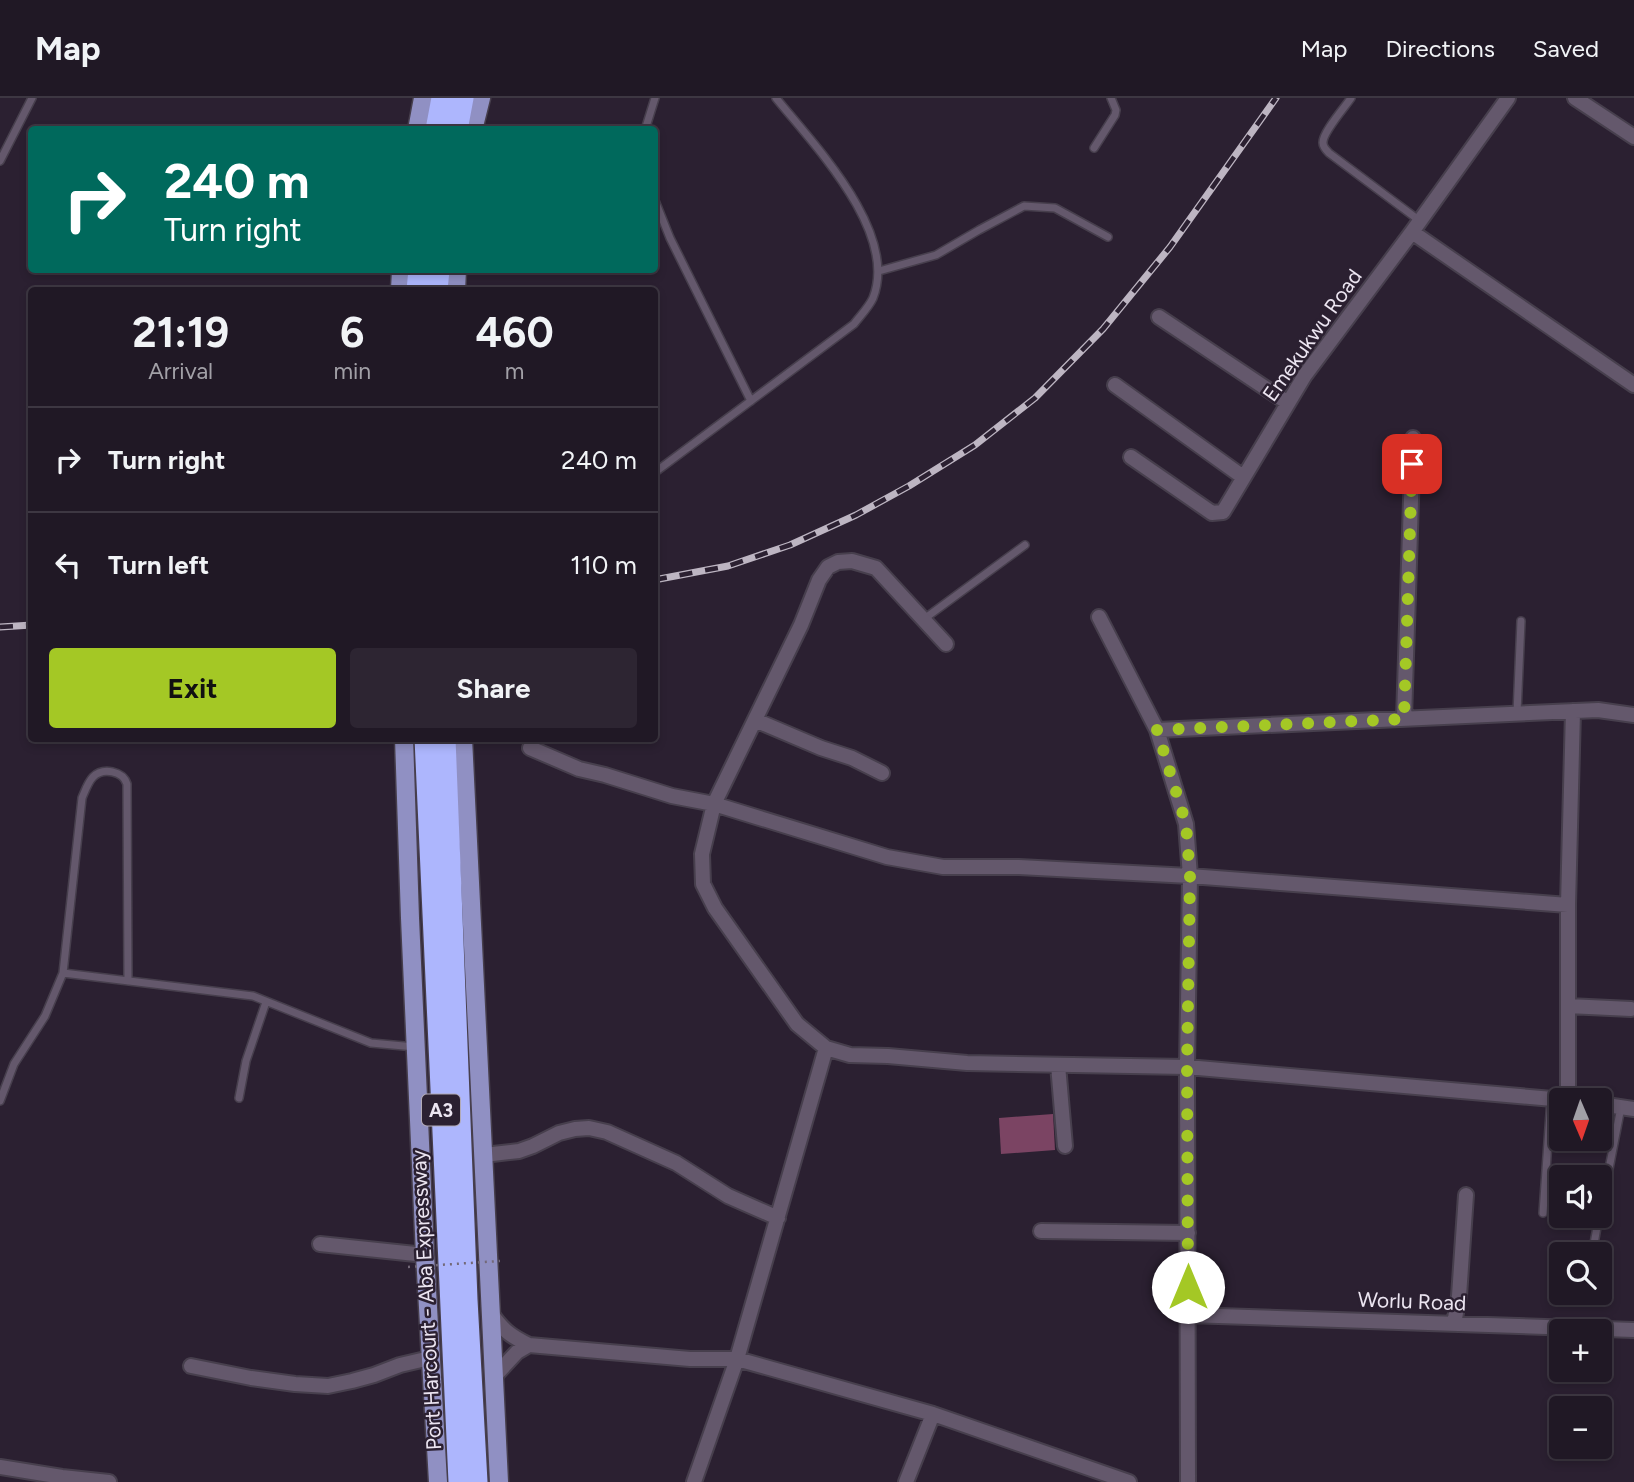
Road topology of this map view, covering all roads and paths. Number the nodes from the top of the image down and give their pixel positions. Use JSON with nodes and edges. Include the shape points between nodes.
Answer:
{"nodes":[{"id":1,"x":20,"y":98,"type":"edge"},
{"id":2,"x":423,"y":98,"type":"edge"},
{"id":3,"x":442,"y":98,"type":"edge"},
{"id":4,"x":463,"y":98,"type":"edge"},
{"id":5,"x":481,"y":98,"type":"edge"},
{"id":6,"x":655,"y":98,"type":"edge"},
{"id":7,"x":776,"y":98,"type":"edge"},
{"id":8,"x":1111,"y":98,"type":"edge"},
{"id":9,"x":1351,"y":98,"type":"edge"},
{"id":10,"x":1507,"y":98,"type":"edge"},
{"id":11,"x":1575,"y":98,"type":"edge"},
{"id":12,"x":30,"y":100,"type":"edge"},
{"id":13,"x":418,"y":126,"type":"edge"},
{"id":14,"x":437,"y":126,"type":"edge"},
{"id":15,"x":458,"y":126,"type":"edge"},
{"id":16,"x":474,"y":126,"type":"edge"},
{"id":17,"x":646,"y":126,"type":"edge"},
{"id":18,"x":1634,"y":137,"type":"edge"},
{"id":19,"x":1094,"y":148,"type":"dead end"},
{"id":20,"x":0,"y":161,"type":"edge"},
{"id":21,"x":658,"y":208,"type":"edge"},
{"id":22,"x":1416,"y":226,"type":"junction"},
{"id":23,"x":1108,"y":237,"type":"dead end"},
{"id":24,"x":879,"y":271,"type":"junction"},
{"id":25,"x":1159,"y":317,"type":"dead end"},
{"id":26,"x":1115,"y":385,"type":"dead end"},
{"id":27,"x":1634,"y":385,"type":"edge"},
{"id":28,"x":751,"y":401,"type":"junction"},
{"id":29,"x":1288,"y":403,"type":"junction"},
{"id":30,"x":1413,"y":438,"type":"dead end"},
{"id":31,"x":1131,"y":457,"type":"dead end"},
{"id":32,"x":658,"y":470,"type":"edge"},
{"id":33,"x":1243,"y":477,"type":"junction"},
{"id":34,"x":1025,"y":545,"type":"dead end"},
{"id":35,"x":1099,"y":617,"type":"dead end"},
{"id":36,"x":924,"y":619,"type":"junction"},
{"id":37,"x":1521,"y":621,"type":"dead end"},
{"id":38,"x":946,"y":644,"type":"dead end"},
{"id":39,"x":1573,"y":711,"type":"junction"},
{"id":40,"x":1517,"y":713,"type":"junction"},
{"id":41,"x":1634,"y":715,"type":"edge"},
{"id":42,"x":1404,"y":719,"type":"junction"},
{"id":43,"x":755,"y":720,"type":"junction"},
{"id":44,"x":1157,"y":730,"type":"junction"},
{"id":45,"x":404,"y":742,"type":"edge"},
{"id":46,"x":425,"y":742,"type":"edge"},
{"id":47,"x":445,"y":742,"type":"edge"},
{"id":48,"x":463,"y":742,"type":"edge"},
{"id":49,"x":530,"y":748,"type":"dead end"},
{"id":50,"x":882,"y":773,"type":"dead end"},
{"id":51,"x":714,"y":804,"type":"junction"},
{"id":52,"x":1190,"y":876,"type":"junction"},
{"id":53,"x":1568,"y":905,"type":"junction"},
{"id":54,"x":63,"y":973,"type":"junction"},
{"id":55,"x":128,"y":981,"type":"junction"},
{"id":56,"x":266,"y":1002,"type":"junction"},
{"id":57,"x":1568,"y":1006,"type":"junction"},
{"id":58,"x":1631,"y":1009,"type":"dead end"},
{"id":59,"x":416,"y":1047,"type":"junction"},
{"id":60,"x":826,"y":1048,"type":"junction"},
{"id":61,"x":1058,"y":1065,"type":"junction"},
{"id":62,"x":1187,"y":1067,"type":"junction"},
{"id":63,"x":1571,"y":1088,"type":"edge"},
{"id":64,"x":239,"y":1098,"type":"dead end"},
{"id":65,"x":1549,"y":1098,"type":"edge"},
{"id":66,"x":0,"y":1101,"type":"edge"},
{"id":67,"x":1628,"y":1108,"type":"edge"},
{"id":68,"x":1549,"y":1127,"type":"edge"},
{"id":69,"x":1065,"y":1146,"type":"dead end"},
{"id":70,"x":484,"y":1154,"type":"junction"},
{"id":71,"x":1612,"y":1168,"type":"edge"},
{"id":72,"x":1466,"y":1195,"type":"dead end"},
{"id":73,"x":1543,"y":1213,"type":"dead end"},
{"id":74,"x":778,"y":1218,"type":"junction"},
{"id":75,"x":1041,"y":1231,"type":"dead end"},
{"id":76,"x":1188,"y":1233,"type":"junction"},
{"id":77,"x":320,"y":1244,"type":"dead end"},
{"id":78,"x":425,"y":1255,"type":"junction"},
{"id":79,"x":500,"y":1261,"type":"dead end"},
{"id":80,"x":408,"y":1267,"type":"dead end"},
{"id":81,"x":491,"y":1312,"type":"junction"},
{"id":82,"x":1188,"y":1315,"type":"junction"},
{"id":83,"x":1454,"y":1324,"type":"junction"},
{"id":84,"x":1634,"y":1330,"type":"edge"},
{"id":85,"x":529,"y":1345,"type":"junction"},
{"id":86,"x":430,"y":1358,"type":"junction"},
{"id":87,"x":737,"y":1360,"type":"junction"},
{"id":88,"x":191,"y":1366,"type":"dead end"},
{"id":89,"x":493,"y":1378,"type":"junction"},
{"id":90,"x":933,"y":1415,"type":"junction"},
{"id":91,"x":0,"y":1467,"type":"edge"},
{"id":92,"x":1095,"y":1476,"type":"edge"},
{"id":93,"x":109,"y":1482,"type":"edge"},
{"id":94,"x":438,"y":1482,"type":"edge"},
{"id":95,"x":459,"y":1482,"type":"edge"},
{"id":96,"x":477,"y":1482,"type":"edge"},
{"id":97,"x":499,"y":1482,"type":"edge"},
{"id":98,"x":694,"y":1482,"type":"edge"},
{"id":99,"x":906,"y":1482,"type":"edge"},
{"id":100,"x":1129,"y":1482,"type":"edge"},
{"id":101,"x":1188,"y":1482,"type":"edge"}],
"edges":[{"from":1,"to":12,"type":"lane"},
{"from":2,"to":13,"type":"main road"},
{"from":3,"to":14,"type":"highway"},
{"from":4,"to":15,"type":"highway"},
{"from":5,"to":16,"type":"main road"},
{"from":6,"to":17,"type":"lane"},
{"from":7,"to":24,"type":"lane","via":[[846,184],[874,240]]},
{"from":8,"to":19,"type":"lane","via":[[1115,115]]},
{"from":9,"to":22,"type":"lane","via":[[1325,135],[1325,148]]},
{"from":10,"to":22,"type":"street","name":"Emekukwu Road"},
{"from":11,"to":18,"type":"street"},
{"from":12,"to":20,"type":"lane"},
{"from":21,"to":28,"type":"lane"},
{"from":22,"to":27,"type":"street"},
{"from":22,"to":29,"type":"street","name":"Emekukwu Road"},
{"from":23,"to":24,"type":"lane","via":[[1055,208],[1024,206],[936,255]]},
{"from":24,"to":28,"type":"lane","via":[[873,299],[854,324]]},
{"from":25,"to":29,"type":"street"},
{"from":26,"to":33,"type":"street"},
{"from":28,"to":32,"type":"lane"},
{"from":29,"to":33,"type":"street","name":"Emekukwu Road"},
{"from":30,"to":42,"type":"street"},
{"from":31,"to":33,"type":"street","name":"Emekukwu Road","via":[[1212,513],[1223,512]]},
{"from":34,"to":36,"type":"lane"},
{"from":35,"to":44,"type":"street"},
{"from":36,"to":38,"type":"street"},
{"from":36,"to":43,"type":"street","via":[[876,568],[852,561],[828,567]]},
{"from":37,"to":40,"type":"lane"},
{"from":39,"to":40,"type":"street"},
{"from":39,"to":41,"type":"street"},
{"from":39,"to":53,"type":"street"},
{"from":40,"to":42,"type":"street"},
{"from":42,"to":44,"type":"street"},
{"from":43,"to":50,"type":"street"},
{"from":43,"to":51,"type":"street"},
{"from":44,"to":52,"type":"street","via":[[1186,824]]},
{"from":45,"to":59,"type":"main road"},
{"from":46,"to":95,"type":"highway","name":"Port Harcourt - Aba Expressway","number":"A3"},
{"from":47,"to":96,"type":"highway","name":"Port Harcourt - Aba Expressway","number":"A3"},
{"from":48,"to":70,"type":"main road"},
{"from":49,"to":51,"type":"street","via":[[579,769]]},
{"from":51,"to":52,"type":"street","via":[[887,857],[943,867]]},
{"from":51,"to":60,"type":"street","via":[[702,855],[703,884],[797,1024]]},
{"from":52,"to":53,"type":"street"},
{"from":52,"to":62,"type":"street"},
{"from":53,"to":57,"type":"street"},
{"from":54,"to":55,"type":"lane"},
{"from":54,"to":55,"type":"lane","via":[[82,798],[91,779],[108,771],[118,773],[127,784]]},
{"from":54,"to":66,"type":"lane","via":[[45,1016],[14,1064]]},
{"from":55,"to":56,"type":"lane","via":[[253,996]]},
{"from":56,"to":59,"type":"lane","via":[[371,1043]]},
{"from":56,"to":64,"type":"lane"},
{"from":57,"to":58,"type":"street"},
{"from":57,"to":63,"type":"street"},
{"from":59,"to":78,"type":"main road"},
{"from":60,"to":61,"type":"street","via":[[850,1055]]},
{"from":60,"to":74,"type":"street"},
{"from":61,"to":62,"type":"street"},
{"from":61,"to":69,"type":"street"},
{"from":62,"to":65,"type":"street"},
{"from":62,"to":76,"type":"street"},
{"from":67,"to":71,"type":"lane"},
{"from":68,"to":73,"type":"lane"},
{"from":70,"to":74,"type":"street","via":[[519,1151],[559,1133],[589,1128],[676,1163],[728,1196]]},
{"from":70,"to":81,"type":"main road"},
{"from":72,"to":83,"type":"street"},
{"from":74,"to":87,"type":"street"},
{"from":75,"to":76,"type":"street"},
{"from":76,"to":82,"type":"street"},
{"from":77,"to":78,"type":"street"},
{"from":78,"to":86,"type":"main road"},
{"from":79,"to":80,"type":"path","bridge":true},
{"from":81,"to":85,"type":"street","via":[[510,1336]]},
{"from":81,"to":89,"type":"main road"},
{"from":82,"to":83,"type":"street","name":"Worlu Road"},
{"from":82,"to":101,"type":"street"},
{"from":83,"to":84,"type":"street","name":"Worlu Road"},
{"from":85,"to":87,"type":"street"},
{"from":85,"to":89,"type":"street"},
{"from":86,"to":88,"type":"street","via":[[328,1385],[251,1378]]},
{"from":86,"to":94,"type":"main road"},
{"from":87,"to":90,"type":"street"},
{"from":87,"to":98,"type":"street"},
{"from":89,"to":97,"type":"main road"},
{"from":90,"to":92,"type":"street"},
{"from":90,"to":99,"type":"street"},
{"from":91,"to":93,"type":"street"},
{"from":92,"to":100,"type":"street"}]}
